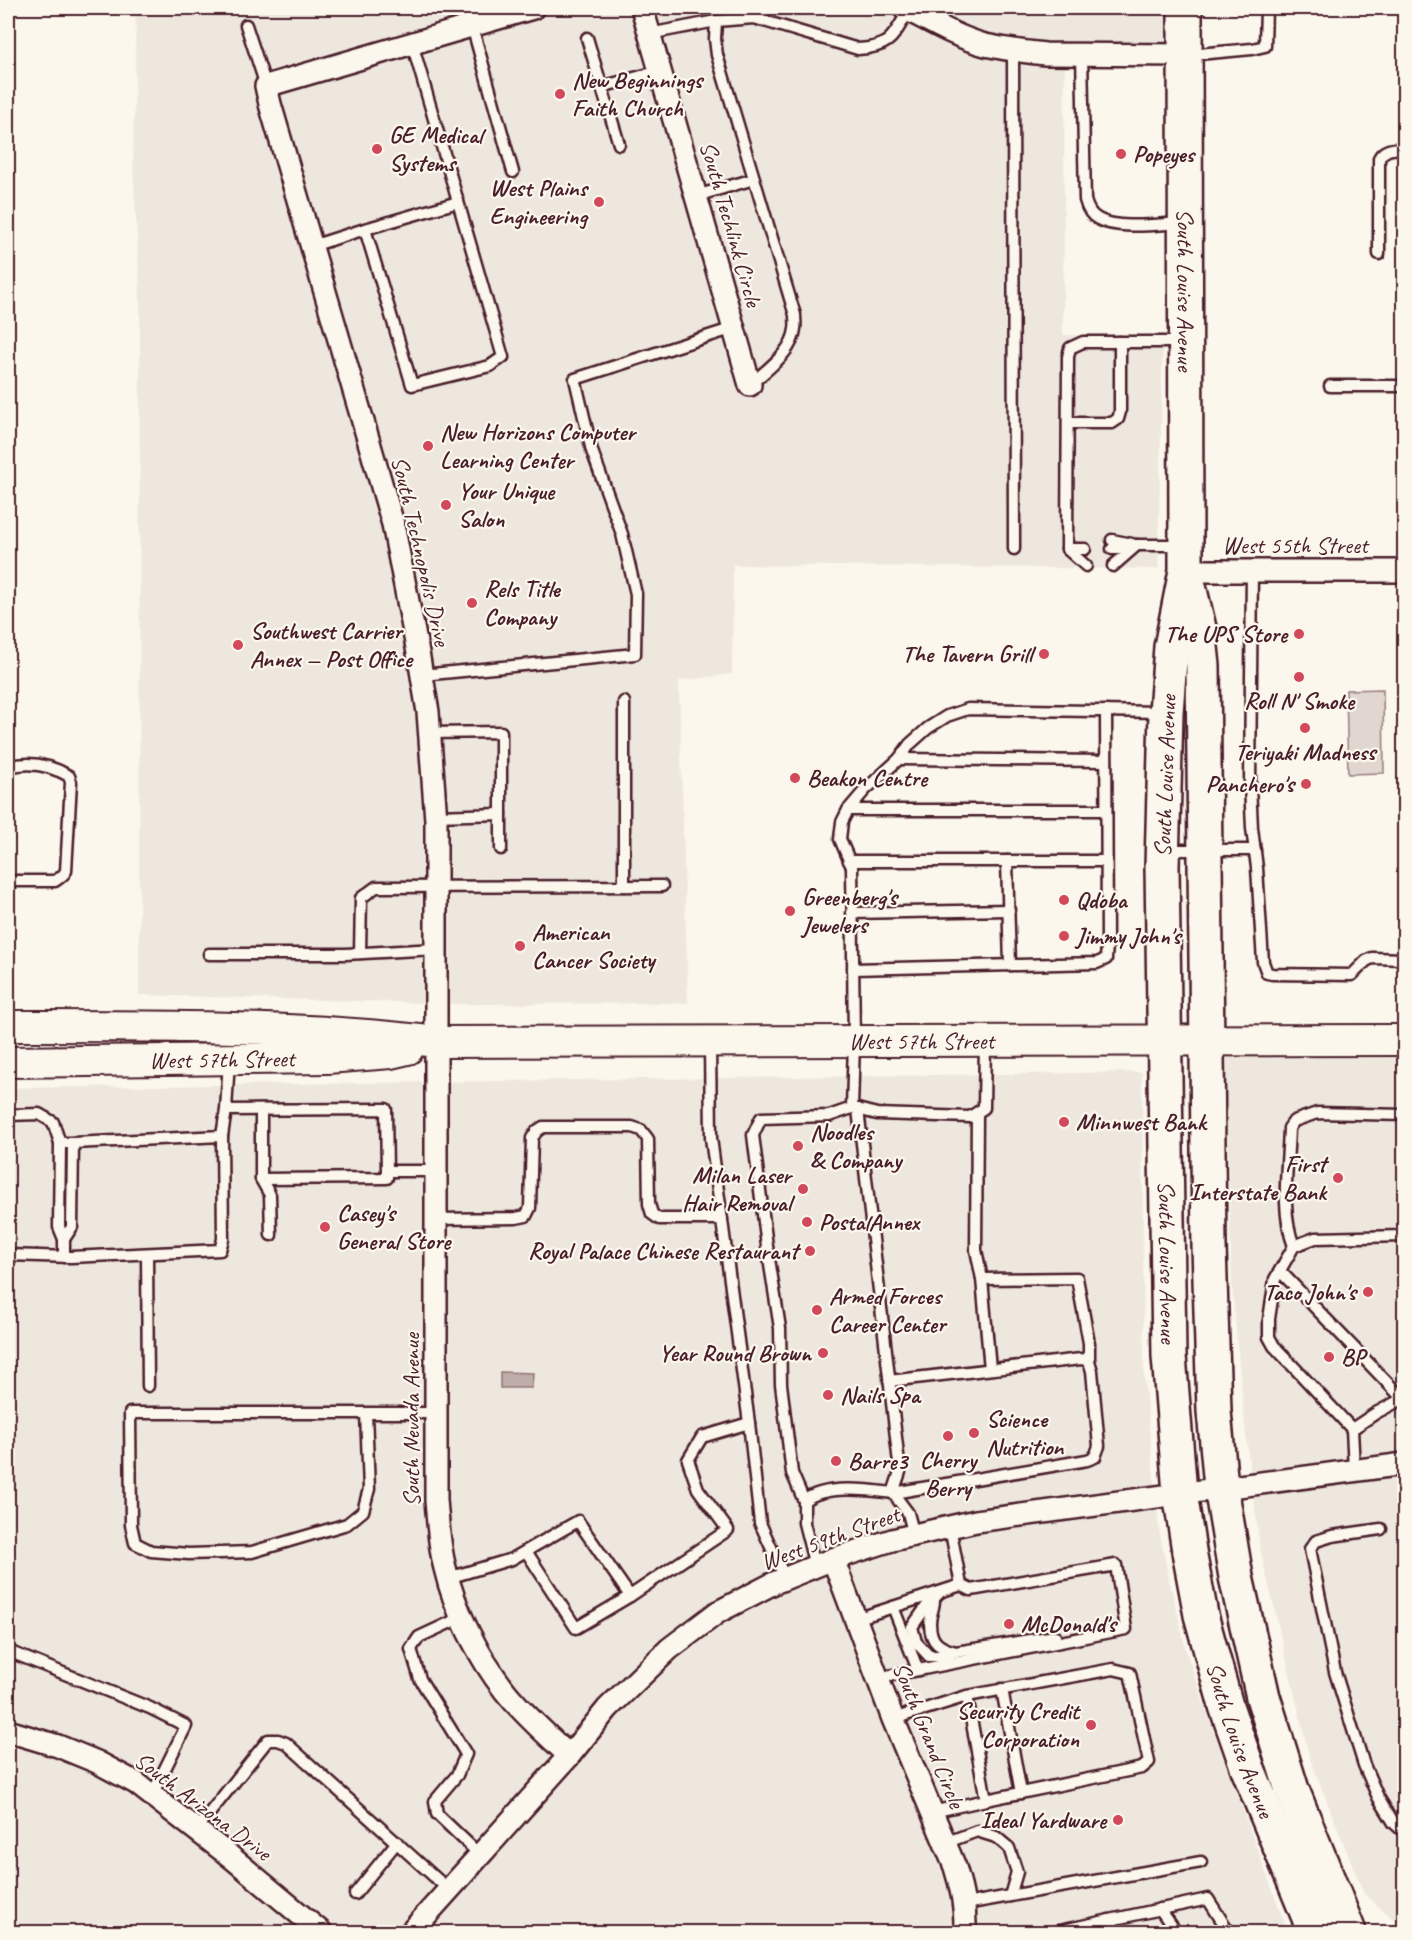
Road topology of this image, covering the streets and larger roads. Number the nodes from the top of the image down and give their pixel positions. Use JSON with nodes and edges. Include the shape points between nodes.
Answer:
{"nodes":[{"id":1,"x":533,"y":8,"type":"edge"},
{"id":2,"x":642,"y":8,"type":"edge"},
{"id":3,"x":1185,"y":8,"type":"edge"},
{"id":4,"x":917,"y":11,"type":"edge"},
{"id":5,"x":469,"y":16,"type":"edge"},
{"id":6,"x":1186,"y":55,"type":"junction"},
{"id":7,"x":750,"y":385,"type":"road end"},
{"id":8,"x":1186,"y":558,"type":"junction"},
{"id":9,"x":1404,"y":571,"type":"edge"},
{"id":10,"x":8,"y":1026,"type":"edge"},
{"id":11,"x":1207,"y":1040,"type":"junction"},
{"id":12,"x":1404,"y":1040,"type":"edge"},
{"id":13,"x":1165,"y":1041,"type":"junction"},
{"id":14,"x":437,"y":1042,"type":"junction"},
{"id":15,"x":8,"y":1062,"type":"edge"},
{"id":16,"x":1404,"y":1464,"type":"edge"},
{"id":17,"x":1221,"y":1487,"type":"junction"},
{"id":18,"x":1180,"y":1493,"type":"junction"},
{"id":19,"x":824,"y":1563,"type":"junction"},
{"id":20,"x":8,"y":1731,"type":"edge"},
{"id":21,"x":569,"y":1756,"type":"junction"},
{"id":22,"x":321,"y":1932,"type":"edge"},
{"id":23,"x":411,"y":1932,"type":"edge"},
{"id":24,"x":965,"y":1932,"type":"edge"},
{"id":25,"x":1315,"y":1932,"type":"edge"},
{"id":26,"x":1349,"y":1932,"type":"edge"}],
"edges":[{"from":1,"to":5,"type":"street"},
{"from":2,"to":7,"type":"street","name":"South Techlink Circle"},
{"from":3,"to":6,"type":"main road","name":"South Louise Avenue"},
{"from":4,"to":6,"type":"street","via":[[953,33],[1013,50],[1045,54]]},
{"from":5,"to":14,"type":"street","name":"South Technopolis Drive","via":[[412,43],[266,86],[393,524],[422,675],[436,816]]},
{"from":6,"to":8,"type":"main road","name":"South Louise Avenue"},
{"from":8,"to":9,"type":"street","name":"West 55th Street","via":[[1252,571]]},
{"from":8,"to":11,"type":"main road","name":"South Louise Avenue","via":[[1203,666]]},
{"from":8,"to":13,"type":"main road","name":"South Louise Avenue","via":[[1166,712],[1162,850]]},
{"from":10,"to":14,"type":"main road","name":"West 57th Street","via":[[308,1031]]},
{"from":11,"to":12,"type":"main road","name":"West 57th Street"},
{"from":11,"to":13,"type":"main road","name":"West 57th Street"},
{"from":11,"to":17,"type":"main road","name":"South Louise Avenue","via":[[1214,1411]]},
{"from":13,"to":14,"type":"main road","name":"West 57th Street"},
{"from":13,"to":18,"type":"main road","name":"South Louise Avenue","via":[[1169,1356]]},
{"from":14,"to":15,"type":"main road","name":"West 57th Street","via":[[391,1053],[327,1058]]},
{"from":14,"to":21,"type":"street","name":"South Nevada Avenue","via":[[439,1534],[448,1578],[462,1617],[487,1665],[506,1692]]},
{"from":16,"to":17,"type":"street","name":"West 59th Street"},
{"from":17,"to":18,"type":"street","name":"West 59th Street"},
{"from":17,"to":26,"type":"main road","name":"South Louise Avenue","via":[[1263,1697],[1292,1790]]},
{"from":18,"to":19,"type":"street","name":"West 59th Street","via":[[976,1521],[892,1540]]},
{"from":18,"to":25,"type":"main road","name":"South Louise Avenue","via":[[1201,1615],[1226,1706]]},
{"from":19,"to":21,"type":"street","name":"West 59th Street","via":[[718,1612],[669,1649],[608,1708]]},
{"from":19,"to":24,"type":"street","name":"South Grand Circle","via":[[856,1619],[960,1882]]},
{"from":20,"to":22,"type":"street","name":"South Arizona Drive","via":[[58,1746],[136,1783]]},
{"from":21,"to":23,"type":"street","name":"West 59th Street"}]}
